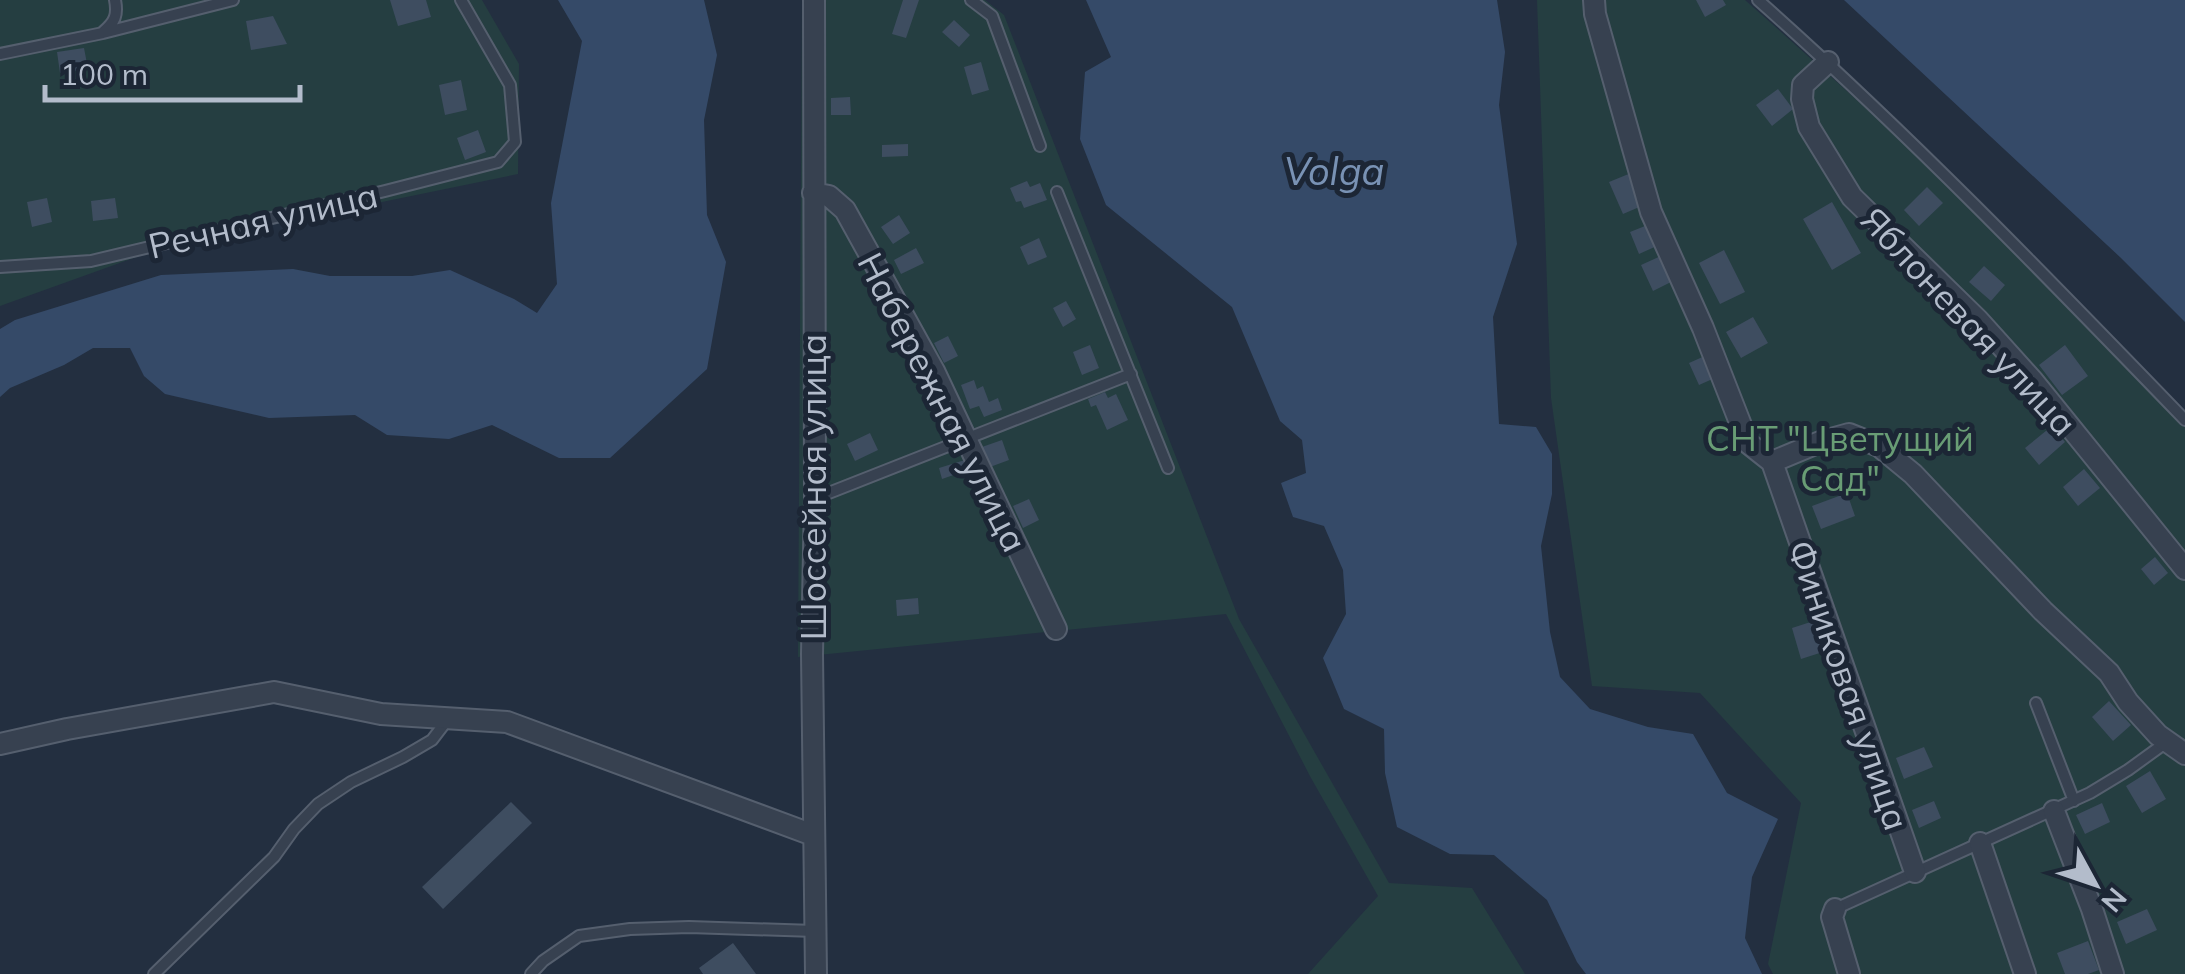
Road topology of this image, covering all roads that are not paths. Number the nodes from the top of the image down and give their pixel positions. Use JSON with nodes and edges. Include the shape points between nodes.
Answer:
{"nodes":[{"id":1,"x":115,"y":0,"type":"edge"},
{"id":2,"x":233,"y":0,"type":"edge"},
{"id":3,"x":461,"y":0,"type":"edge"},
{"id":4,"x":814,"y":0,"type":"edge"},
{"id":5,"x":971,"y":0,"type":"edge"},
{"id":6,"x":1594,"y":0,"type":"edge"},
{"id":7,"x":1758,"y":0,"type":"edge"},
{"id":8,"x":102,"y":32,"type":"junction"},
{"id":9,"x":0,"y":54,"type":"edge"},
{"id":10,"x":1828,"y":62,"type":"junction"},
{"id":11,"x":1040,"y":146,"type":"dead end"},
{"id":12,"x":1056,"y":192,"type":"dead end"},
{"id":13,"x":813,"y":193,"type":"junction"},
{"id":14,"x":0,"y":267,"type":"edge"},
{"id":15,"x":1132,"y":374,"type":"junction"},
{"id":16,"x":2185,"y":420,"type":"edge"},
{"id":17,"x":966,"y":440,"type":"junction"},
{"id":18,"x":1772,"y":462,"type":"junction"},
{"id":19,"x":1168,"y":468,"type":"dead end"},
{"id":20,"x":815,"y":499,"type":"junction"},
{"id":21,"x":2185,"y":568,"type":"edge"},
{"id":22,"x":1056,"y":629,"type":"dead end"},
{"id":23,"x":2036,"y":703,"type":"dead end"},
{"id":24,"x":449,"y":718,"type":"junction"},
{"id":25,"x":0,"y":744,"type":"edge"},
{"id":26,"x":2176,"y":747,"type":"edge"},
{"id":27,"x":2074,"y":802,"type":"junction"},
{"id":28,"x":2054,"y":811,"type":"junction"},
{"id":29,"x":813,"y":835,"type":"junction"},
{"id":30,"x":1980,"y":844,"type":"junction"},
{"id":31,"x":1914,"y":872,"type":"junction"},
{"id":32,"x":1835,"y":909,"type":"joint"},
{"id":33,"x":815,"y":931,"type":"junction"},
{"id":34,"x":154,"y":974,"type":"edge"},
{"id":35,"x":531,"y":974,"type":"edge"},
{"id":36,"x":816,"y":974,"type":"edge"},
{"id":37,"x":1849,"y":974,"type":"edge"},
{"id":38,"x":2025,"y":974,"type":"edge"},
{"id":39,"x":2112,"y":974,"type":"edge"}],
"edges":[{"from":1,"to":8,"type":"lane","via":[[117,15]]},
{"from":2,"to":8,"type":"lane"},
{"from":3,"to":14,"type":"lane","name":"Речная улица","via":[[510,85],[514,142],[498,162],[91,260]]},
{"from":4,"to":13,"type":"street","name":"Шоссейная улица"},
{"from":5,"to":11,"type":"lane","via":[[992,16]]},
{"from":6,"to":18,"type":"street","name":"Финиковая улица","via":[[1651,212],[1748,444]]},
{"from":7,"to":10,"type":"lane"},
{"from":8,"to":9,"type":"lane"},
{"from":10,"to":16,"type":"lane"},
{"from":10,"to":21,"type":"street","name":"Яблоневая улица","via":[[1804,84],[1802,99],[1809,127],[1852,197],[2033,380]]},
{"from":12,"to":15,"type":"lane"},
{"from":13,"to":17,"type":"street","name":"Набережная улица","via":[[845,210]]},
{"from":13,"to":20,"type":"street","name":"Шоссейная улица"},
{"from":15,"to":17,"type":"lane"},
{"from":15,"to":19,"type":"lane"},
{"from":17,"to":20,"type":"lane"},
{"from":17,"to":22,"type":"street","name":"Набережная улица"},
{"from":18,"to":26,"type":"street","via":[[1849,434],[1880,446]]},
{"from":18,"to":31,"type":"street","name":"Финиковая улица"},
{"from":20,"to":29,"type":"street","name":"Шоссейная улица"},
{"from":23,"to":27,"type":"lane"},
{"from":24,"to":25,"type":"street","via":[[381,714],[274,692]]},
{"from":24,"to":29,"type":"street","via":[[507,722]]},
{"from":24,"to":34,"type":"lane","via":[[432,740],[318,804]]},
{"from":26,"to":27,"type":"lane"},
{"from":27,"to":28,"type":"lane"},
{"from":28,"to":30,"type":"lane"},
{"from":28,"to":39,"type":"street"},
{"from":29,"to":33,"type":"street","name":"Шоссейная улица"},
{"from":30,"to":31,"type":"lane"},
{"from":30,"to":38,"type":"street"},
{"from":31,"to":32,"type":"lane"},
{"from":32,"to":37,"type":"street"},
{"from":33,"to":35,"type":"lane","via":[[690,927],[579,936]]},
{"from":33,"to":36,"type":"street","name":"Шоссейная улица"}]}
